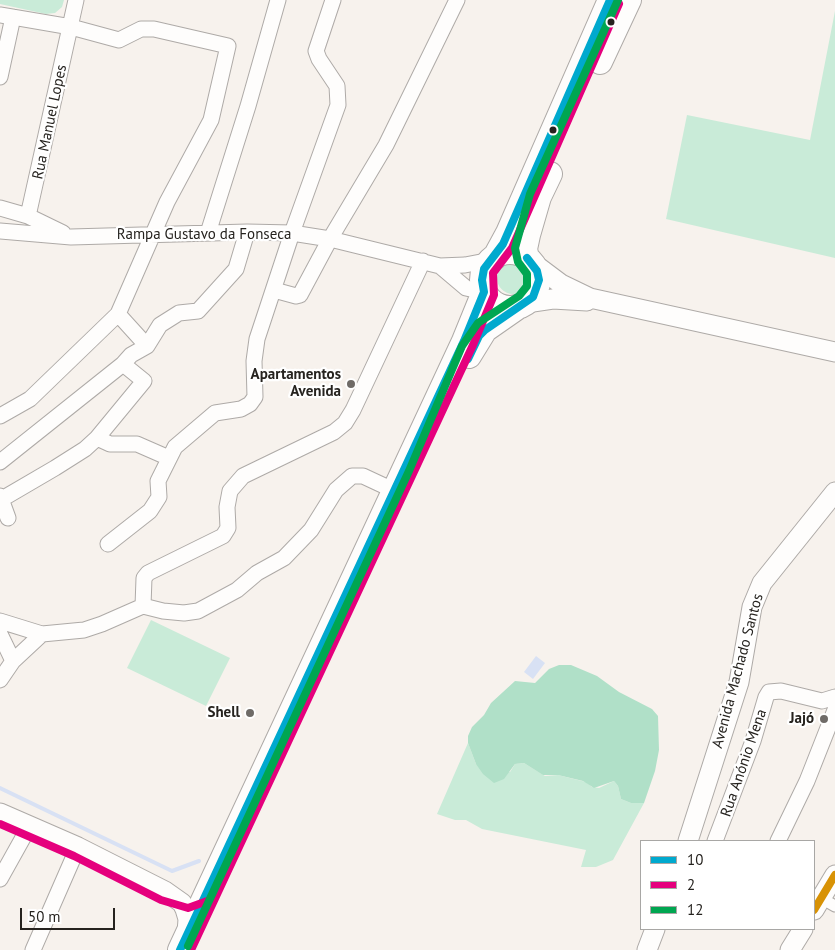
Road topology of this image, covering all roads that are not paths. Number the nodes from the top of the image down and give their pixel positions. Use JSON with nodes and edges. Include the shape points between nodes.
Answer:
{"nodes":[{"id":1,"x":76,"y":0,"type":"edge"},
{"id":2,"x":278,"y":0,"type":"edge"},
{"id":3,"x":333,"y":0,"type":"edge"},
{"id":4,"x":457,"y":0,"type":"edge"},
{"id":5,"x":610,"y":0,"type":"edge"},
{"id":6,"x":629,"y":0,"type":"edge"},
{"id":7,"x":7,"y":16,"type":"edge"},
{"id":8,"x":70,"y":27,"type":"junction"},
{"id":9,"x":0,"y":77,"type":"edge"},
{"id":10,"x":0,"y":208,"type":"edge"},
{"id":11,"x":28,"y":216,"type":"junction"},
{"id":12,"x":0,"y":231,"type":"edge"},
{"id":13,"x":247,"y":232,"type":"junction"},
{"id":14,"x":208,"y":233,"type":"junction"},
{"id":15,"x":292,"y":233,"type":"junction"},
{"id":16,"x":153,"y":236,"type":"junction"},
{"id":17,"x":71,"y":237,"type":"junction"},
{"id":18,"x":330,"y":239,"type":"junction"},
{"id":19,"x":493,"y":258,"type":"junction"},
{"id":20,"x":530,"y":260,"type":"junction"},
{"id":21,"x":423,"y":261,"type":"junction"},
{"id":22,"x":440,"y":266,"type":"junction"},
{"id":23,"x":274,"y":290,"type":"junction"},
{"id":24,"x":484,"y":292,"type":"junction"},
{"id":25,"x":615,"y":304,"type":"junction"},
{"id":26,"x":522,"y":305,"type":"junction"},
{"id":27,"x":118,"y":314,"type":"junction"},
{"id":28,"x":147,"y":346,"type":"junction"},
{"id":29,"x":835,"y":352,"type":"edge"},
{"id":30,"x":123,"y":364,"type":"junction"},
{"id":31,"x":0,"y":416,"type":"edge"},
{"id":32,"x":97,"y":438,"type":"junction"},
{"id":33,"x":169,"y":458,"type":"junction"},
{"id":34,"x":0,"y":462,"type":"edge"},
{"id":35,"x":393,"y":490,"type":"junction"},
{"id":36,"x":835,"y":492,"type":"edge"},
{"id":37,"x":1,"y":497,"type":"edge"},
{"id":38,"x":8,"y":518,"type":"dead end"},
{"id":39,"x":108,"y":544,"type":"dead end"},
{"id":40,"x":143,"y":606,"type":"junction"},
{"id":41,"x":0,"y":621,"type":"edge"},
{"id":42,"x":0,"y":634,"type":"edge"},
{"id":43,"x":42,"y":634,"type":"junction"},
{"id":44,"x":13,"y":661,"type":"junction"},
{"id":45,"x":0,"y":680,"type":"edge"},
{"id":46,"x":835,"y":697,"type":"edge"},
{"id":47,"x":835,"y":710,"type":"edge"},
{"id":48,"x":0,"y":813,"type":"edge"},
{"id":49,"x":29,"y":826,"type":"junction"},
{"id":50,"x":688,"y":840,"type":"edge"},
{"id":51,"x":715,"y":840,"type":"edge"},
{"id":52,"x":778,"y":840,"type":"edge"},
{"id":53,"x":78,"y":847,"type":"junction"},
{"id":54,"x":835,"y":875,"type":"edge"},
{"id":55,"x":0,"y":878,"type":"edge"},
{"id":56,"x":207,"y":891,"type":"junction"},
{"id":57,"x":165,"y":892,"type":"junction"},
{"id":58,"x":823,"y":905,"type":"edge"},
{"id":59,"x":655,"y":930,"type":"edge"},
{"id":60,"x":802,"y":930,"type":"edge"},
{"id":61,"x":188,"y":945,"type":"edge"},
{"id":62,"x":34,"y":950,"type":"edge"},
{"id":63,"x":647,"y":950,"type":"edge"},
{"id":64,"x":790,"y":950,"type":"edge"}],
"edges":[{"from":1,"to":8,"type":"street","name":"Rua Manuel Lopes"},
{"from":2,"to":14,"type":"street"},
{"from":3,"to":15,"type":"street","via":[[316,51],[337,86],[338,105]]},
{"from":4,"to":18,"type":"street","via":[[386,145]]},
{"from":5,"to":19,"type":"main road","via":[[508,233]]},
{"from":6,"to":20,"type":"main road","via":[[539,197],[525,249]]},
{"from":7,"to":8,"type":"street"},
{"from":7,"to":9,"type":"street"},
{"from":8,"to":11,"type":"street","name":"Rua Manuel Lopes"},
{"from":8,"to":16,"type":"street","via":[[119,40],[141,29],[154,29],[228,46],[211,120],[167,202]]},
{"from":10,"to":11,"type":"street","name":"Rampa Gustavo da Fonseca"},
{"from":11,"to":17,"type":"street","name":"Rampa Gustavo da Fonseca"},
{"from":12,"to":17,"type":"street"},
{"from":13,"to":14,"type":"street","name":"Rampa Gustavo da Fonseca"},
{"from":13,"to":15,"type":"street","name":"Rampa Gustavo da Fonseca"},
{"from":13,"to":28,"type":"street","via":[[236,269],[198,311],[180,313],[160,325]]},
{"from":14,"to":16,"type":"street","name":"Rampa Gustavo da Fonseca"},
{"from":15,"to":18,"type":"street","name":"Rampa Gustavo da Fonseca"},
{"from":15,"to":23,"type":"street"},
{"from":16,"to":17,"type":"street","name":"Rampa Gustavo da Fonseca"},
{"from":16,"to":27,"type":"street"},
{"from":18,"to":21,"type":"street","name":"Rampa Gustavo da Fonseca"},
{"from":18,"to":23,"type":"street","via":[[300,295]]},
{"from":19,"to":20,"type":"main road","via":[[511,253]]},
{"from":19,"to":22,"type":"street","name":"Rampa Gustavo da Fonseca","via":[[476,264]]},
{"from":19,"to":24,"type":"main road","via":[[484,269]]},
{"from":20,"to":25,"type":"street","via":[[561,284],[590,298]]},
{"from":20,"to":26,"type":"main road","via":[[537,271],[537,289]]},
{"from":21,"to":22,"type":"street","name":"Rampa Gustavo da Fonseca"},
{"from":21,"to":40,"type":"street","via":[[345,423],[334,432],[243,476],[230,491],[228,528],[223,536],[148,574],[144,578]]},
{"from":22,"to":24,"type":"street","name":"Rampa Gustavo da Fonseca","via":[[466,288]]},
{"from":23,"to":33,"type":"street","via":[[257,339],[255,397],[241,409],[215,413],[175,447]]},
{"from":24,"to":26,"type":"main road","via":[[495,304],[510,308]]},
{"from":24,"to":35,"type":"main road"},
{"from":25,"to":26,"type":"street","via":[[567,299]]},
{"from":25,"to":29,"type":"street"},
{"from":26,"to":61,"type":"main road","via":[[485,330],[472,351],[414,482]]},
{"from":27,"to":28,"type":"street"},
{"from":27,"to":31,"type":"street","via":[[30,399]]},
{"from":28,"to":30,"type":"street"},
{"from":30,"to":32,"type":"street","via":[[144,381]]},
{"from":30,"to":34,"type":"street"},
{"from":32,"to":33,"type":"street","via":[[110,444],[137,444]]},
{"from":32,"to":37,"type":"street","via":[[55,468]]},
{"from":33,"to":39,"type":"street","via":[[158,481],[159,497],[150,511]]},
{"from":35,"to":40,"type":"street","via":[[363,476],[352,476],[336,490],[302,542],[237,590],[198,611],[184,613]]},
{"from":35,"to":56,"type":"main road"},
{"from":36,"to":50,"type":"street","name":"Avenida Machado Santos","via":[[762,583],[755,599],[739,682]]},
{"from":37,"to":38,"type":"street"},
{"from":40,"to":43,"type":"street","via":[[84,630]]},
{"from":41,"to":43,"type":"street"},
{"from":42,"to":44,"type":"street"},
{"from":43,"to":44,"type":"street"},
{"from":44,"to":45,"type":"street"},
{"from":46,"to":51,"type":"street","name":"Rua Anónio Mena","via":[[822,701],[781,691],[769,692],[754,741]]},
{"from":47,"to":52,"type":"street","via":[[807,781]]},
{"from":48,"to":49,"type":"street"},
{"from":49,"to":53,"type":"street"},
{"from":49,"to":55,"type":"street"},
{"from":53,"to":57,"type":"street"},
{"from":53,"to":62,"type":"street"},
{"from":54,"to":58,"type":"street"},
{"from":56,"to":57,"type":"street","via":[[188,898]]},
{"from":56,"to":61,"type":"main road"},
{"from":57,"to":61,"type":"street","via":[[182,903],[185,909]]},
{"from":59,"to":63,"type":"street"},
{"from":60,"to":64,"type":"street"}]}
